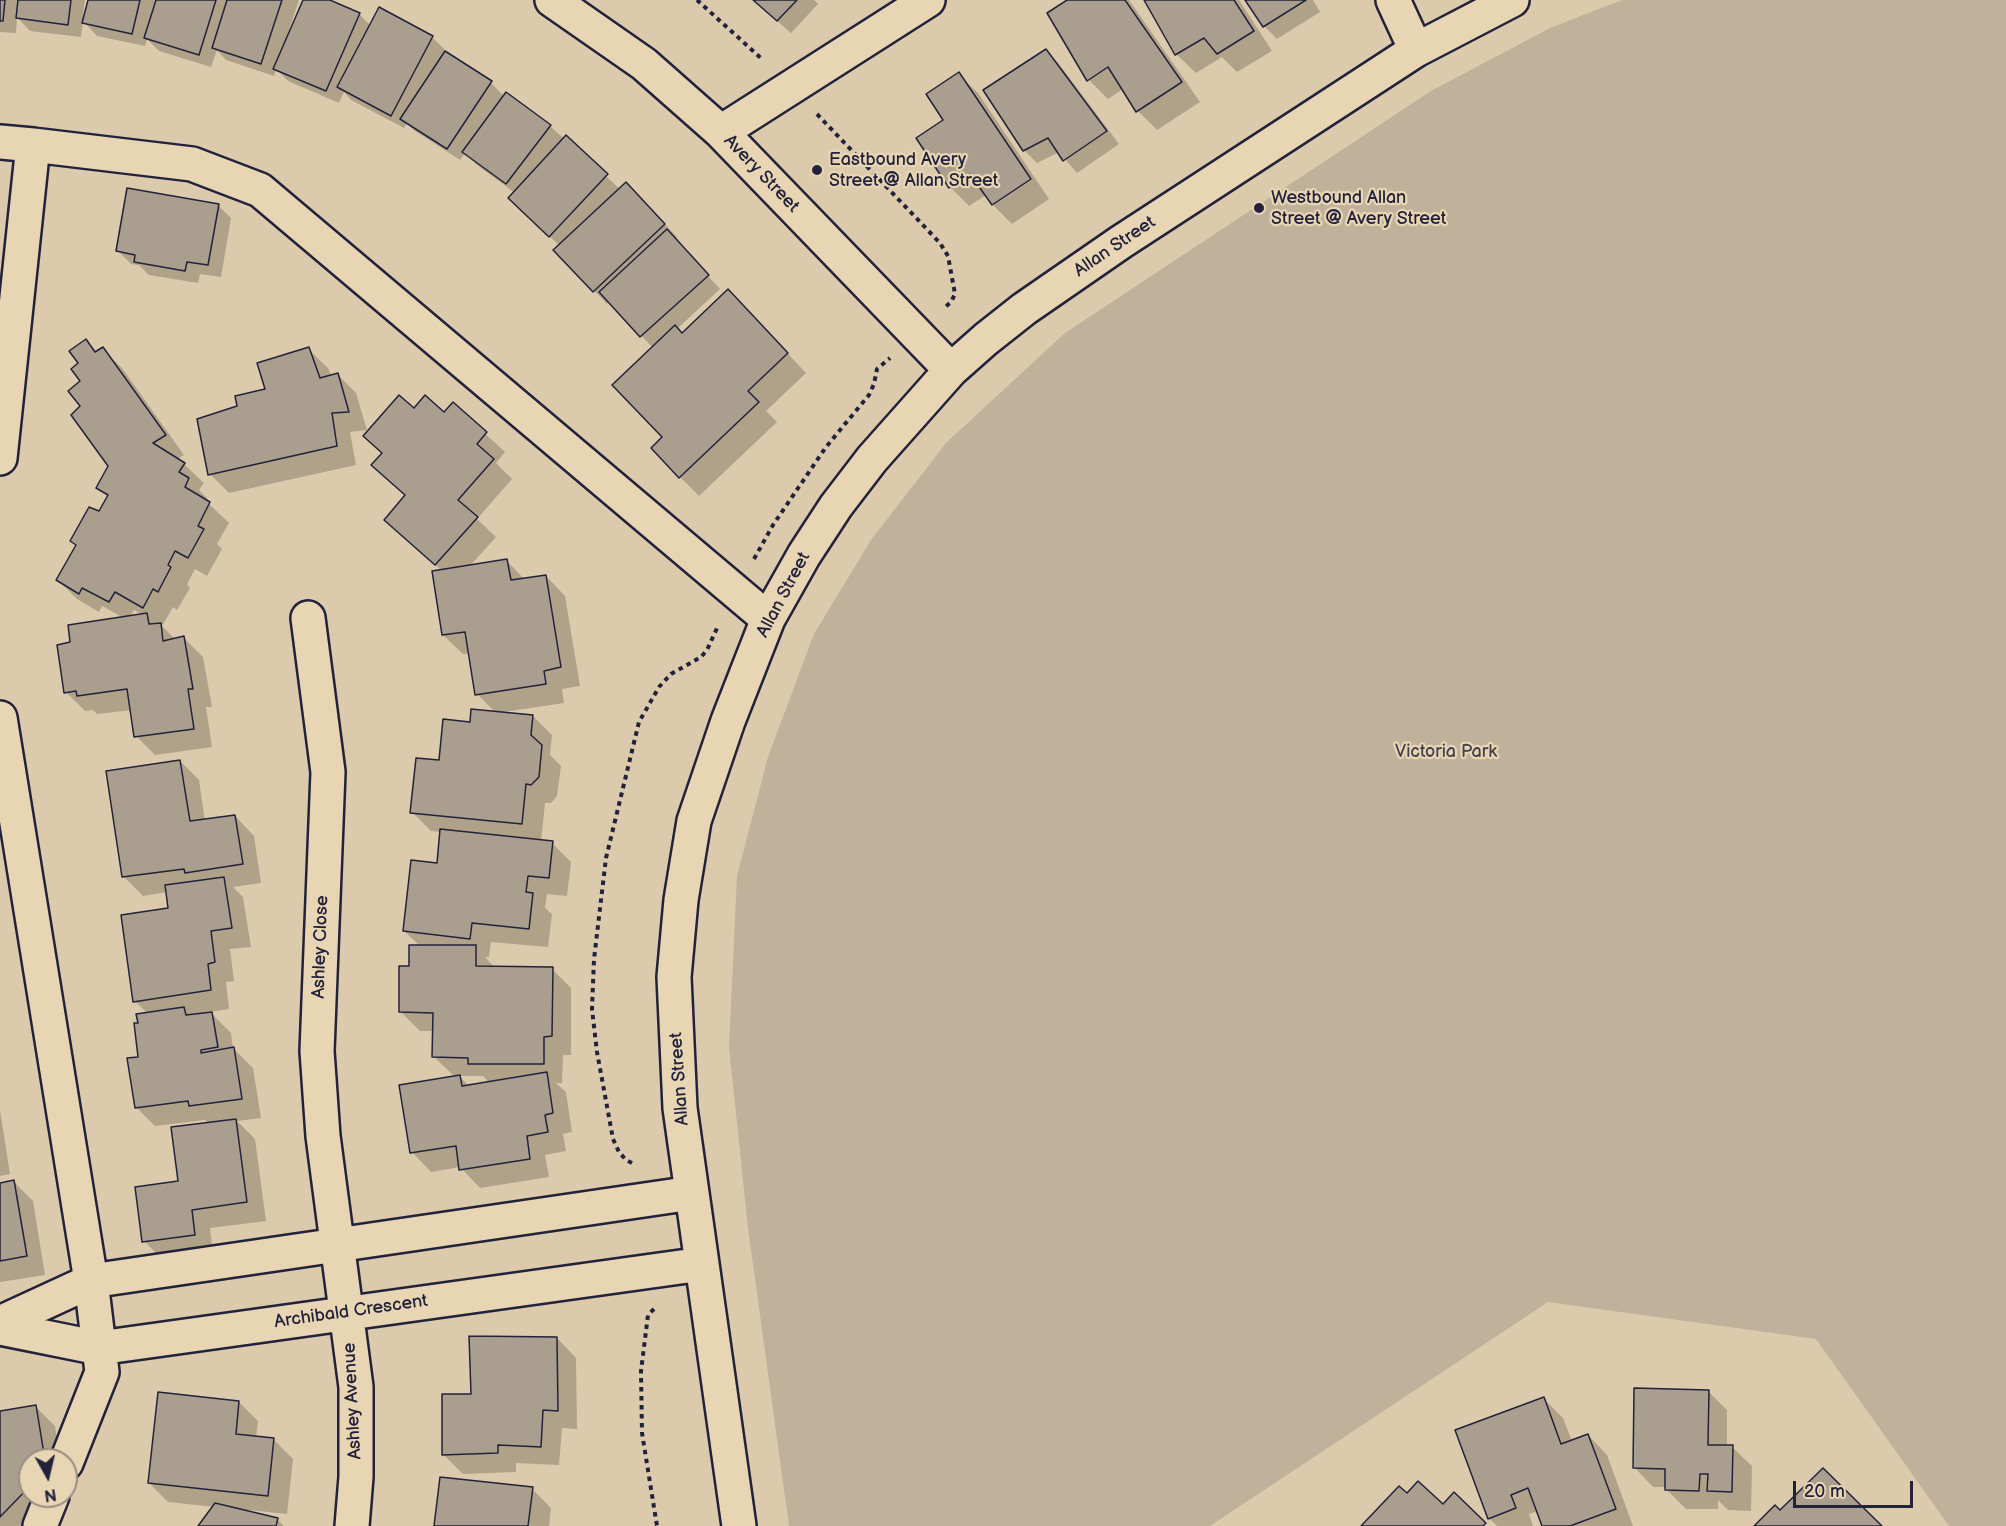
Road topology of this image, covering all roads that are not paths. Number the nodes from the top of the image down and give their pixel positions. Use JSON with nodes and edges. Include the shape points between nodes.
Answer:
{"nodes":[{"id":1,"x":552,"y":0,"type":"edge"},
{"id":2,"x":928,"y":0,"type":"edge"},
{"id":3,"x":1393,"y":0,"type":"edge"},
{"id":4,"x":1512,"y":0,"type":"edge"},
{"id":5,"x":1416,"y":50,"type":"junction"},
{"id":6,"x":721,"y":132,"type":"junction"},
{"id":7,"x":0,"y":142,"type":"edge"},
{"id":8,"x":33,"y":145,"type":"junction"},
{"id":9,"x":951,"y":370,"type":"junction"},
{"id":10,"x":0,"y":458,"type":"edge"},
{"id":11,"x":308,"y":618,"type":"dead end"},
{"id":12,"x":768,"y":620,"type":"junction"},
{"id":13,"x":0,"y":718,"type":"edge"},
{"id":14,"x":692,"y":1193,"type":"junction"},
{"id":15,"x":340,"y":1260,"type":"junction"},
{"id":16,"x":702,"y":1264,"type":"junction"},
{"id":17,"x":91,"y":1281,"type":"junction"},
{"id":18,"x":347,"y":1313,"type":"junction"},
{"id":19,"x":0,"y":1323,"type":"edge"},
{"id":20,"x":0,"y":1328,"type":"edge"},
{"id":21,"x":99,"y":1348,"type":"junction"},
{"id":22,"x":72,"y":1448,"type":"edge"},
{"id":23,"x":47,"y":1508,"type":"edge"},
{"id":24,"x":40,"y":1526,"type":"edge"},
{"id":25,"x":352,"y":1526,"type":"edge"},
{"id":26,"x":739,"y":1526,"type":"edge"}],
"edges":[{"from":1,"to":6,"type":"street","name":"Avery Street","via":[[644,64]]},
{"from":2,"to":6,"type":"street"},
{"from":3,"to":5,"type":"street"},
{"from":4,"to":5,"type":"street","name":"Allan Street"},
{"from":5,"to":9,"type":"street","name":"Allan Street","via":[[1121,242],[1001,327]]},
{"from":6,"to":9,"type":"street","name":"Avery Street"},
{"from":7,"to":8,"type":"street"},
{"from":8,"to":10,"type":"street"},
{"from":8,"to":12,"type":"street","via":[[192,164],[260,190]]},
{"from":9,"to":12,"type":"street","name":"Allan Street","via":[[836,506]]},
{"from":11,"to":15,"type":"street","name":"Ashley Close","via":[[328,772],[317,1051],[323,1136]]},
{"from":12,"to":14,"type":"street","name":"Allan Street","via":[[694,821],[681,900],[674,977],[676,1043]]},
{"from":13,"to":17,"type":"street"},
{"from":14,"to":15,"type":"street"},
{"from":14,"to":16,"type":"street","name":"Allan Street"},
{"from":15,"to":17,"type":"street"},
{"from":15,"to":18,"type":"street","name":"Ashley Avenue"},
{"from":16,"to":18,"type":"street","name":"Archibald Crescent"},
{"from":16,"to":26,"type":"street","name":"Allan Street"},
{"from":17,"to":19,"type":"street"},
{"from":17,"to":21,"type":"street"},
{"from":18,"to":21,"type":"street","name":"Archibald Crescent"},
{"from":18,"to":25,"type":"street","name":"Ashley Avenue","via":[[356,1387]]},
{"from":20,"to":21,"type":"street","name":"Archibald Crescent"},
{"from":21,"to":22,"type":"street","via":[[102,1372]]},
{"from":23,"to":24,"type":"street"}]}
